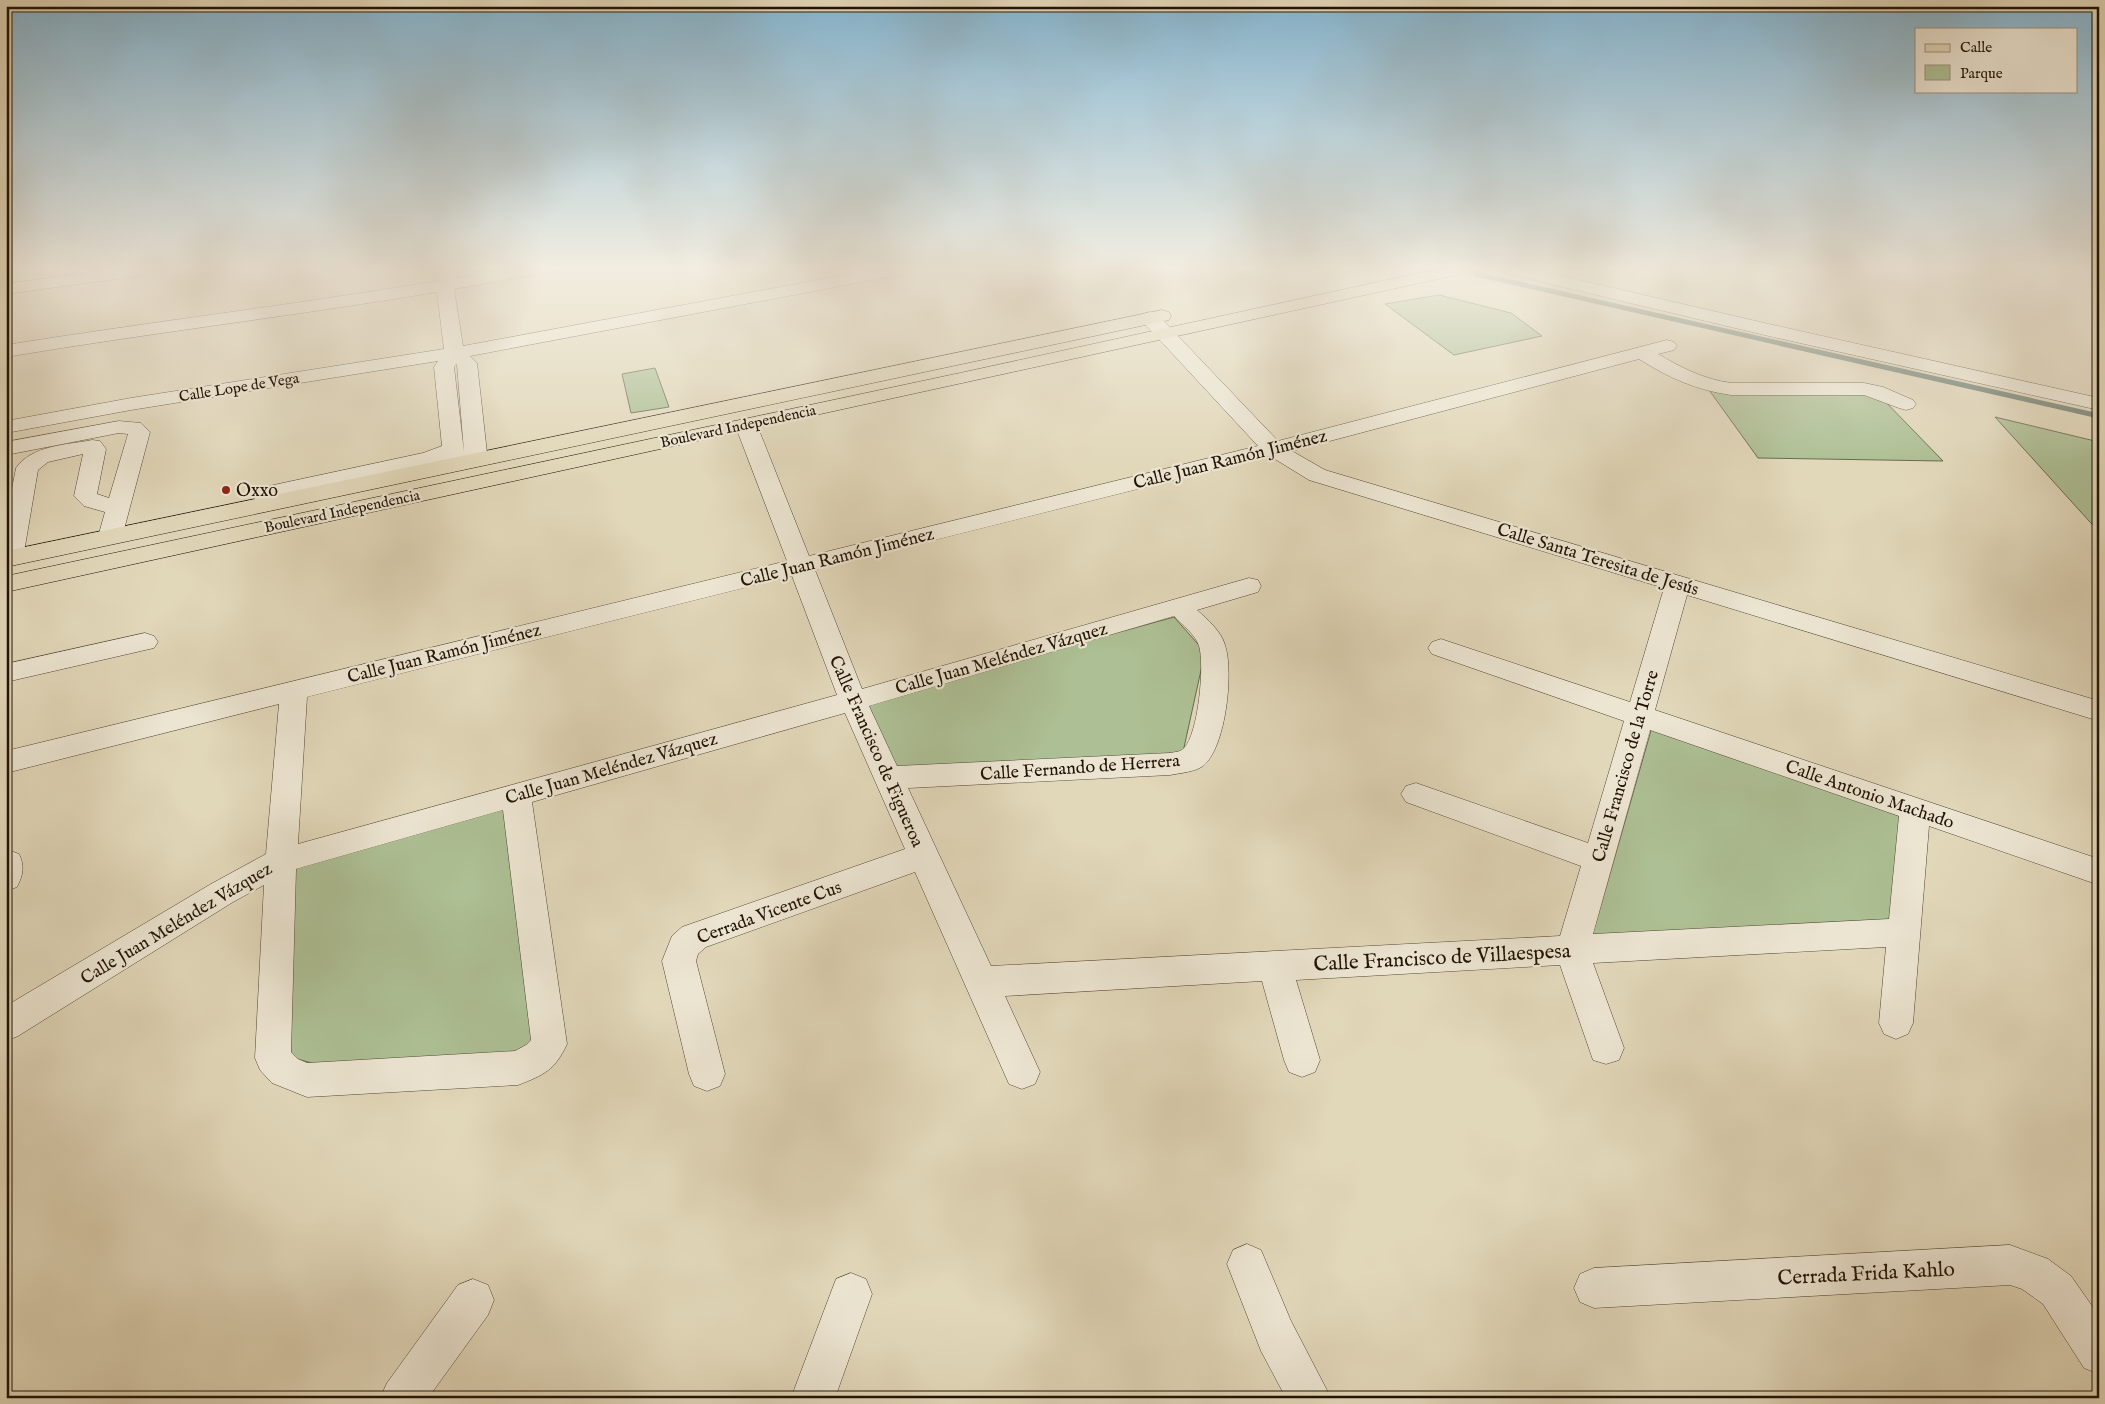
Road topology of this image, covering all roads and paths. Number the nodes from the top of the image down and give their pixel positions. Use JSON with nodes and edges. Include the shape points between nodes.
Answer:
{"nodes":[{"id":1,"x":121,"y":333,"type":"edge"},
{"id":2,"x":451,"y":333,"type":"edge"},
{"id":3,"x":564,"y":333,"type":"edge"},
{"id":4,"x":1120,"y":333,"type":"edge"},
{"id":5,"x":1131,"y":333,"type":"edge"},
{"id":6,"x":1164,"y":333,"type":"edge"},
{"id":7,"x":1780,"y":333,"type":"edge"},
{"id":8,"x":1667,"y":346,"type":"dead end"},
{"id":9,"x":6,"y":351,"type":"edge"},
{"id":10,"x":454,"y":353,"type":"junction"},
{"id":11,"x":1642,"y":353,"type":"junction"},
{"id":12,"x":884,"y":373,"type":"junction"},
{"id":13,"x":1906,"y":404,"type":"dead end"},
{"id":14,"x":2099,"y":404,"type":"edge"},
{"id":15,"x":724,"y":407,"type":"junction"},
{"id":16,"x":472,"y":413,"type":"junction"},
{"id":17,"x":450,"y":417,"type":"junction"},
{"id":18,"x":746,"y":425,"type":"junction"},
{"id":19,"x":6,"y":427,"type":"edge"},
{"id":20,"x":6,"y":449,"type":"edge"},
{"id":21,"x":1273,"y":449,"type":"junction"},
{"id":22,"x":617,"y":452,"type":"junction"},
{"id":23,"x":463,"y":465,"type":"junction"},
{"id":24,"x":263,"y":494,"type":"dead end"},
{"id":25,"x":119,"y":506,"type":"junction"},
{"id":26,"x":100,"y":540,"type":"junction"},
{"id":27,"x":8,"y":562,"type":"edge"},
{"id":28,"x":800,"y":566,"type":"junction"},
{"id":29,"x":1678,"y":583,"type":"junction"},
{"id":30,"x":6,"y":584,"type":"edge"},
{"id":31,"x":1249,"y":586,"type":"dead end"},
{"id":32,"x":1179,"y":606,"type":"junction"},
{"id":33,"x":145,"y":642,"type":"dead end"},
{"id":34,"x":1441,"y":648,"type":"dead end"},
{"id":35,"x":6,"y":673,"type":"edge"},
{"id":36,"x":294,"y":690,"type":"junction"},
{"id":37,"x":853,"y":701,"type":"junction"},
{"id":38,"x":2099,"y":711,"type":"edge"},
{"id":39,"x":1640,"y":715,"type":"junction"},
{"id":40,"x":6,"y":762,"type":"edge"},
{"id":41,"x":887,"y":778,"type":"junction"},
{"id":42,"x":1416,"y":794,"type":"dead end"},
{"id":43,"x":516,"y":795,"type":"junction"},
{"id":44,"x":1915,"y":810,"type":"junction"},
{"id":45,"x":923,"y":856,"type":"junction"},
{"id":46,"x":1597,"y":859,"type":"junction"},
{"id":47,"x":282,"y":860,"type":"junction"},
{"id":48,"x":2099,"y":872,"type":"edge"},
{"id":49,"x":1904,"y":932,"type":"junction"},
{"id":50,"x":1572,"y":950,"type":"junction"},
{"id":51,"x":1274,"y":966,"type":"junction"},
{"id":52,"x":980,"y":982,"type":"junction"},
{"id":53,"x":1896,"y":1023,"type":"dead end"},
{"id":54,"x":6,"y":1025,"type":"edge"},
{"id":55,"x":1606,"y":1048,"type":"dead end"},
{"id":56,"x":1302,"y":1060,"type":"dead end"},
{"id":57,"x":1022,"y":1072,"type":"dead end"},
{"id":58,"x":707,"y":1074,"type":"dead end"},
{"id":59,"x":1247,"y":1264,"type":"dead end"},
{"id":60,"x":1594,"y":1288,"type":"dead end"},
{"id":61,"x":851,"y":1294,"type":"dead end"},
{"id":62,"x":473,"y":1300,"type":"dead end"},
{"id":63,"x":2099,"y":1353,"type":"edge"},
{"id":64,"x":402,"y":1398,"type":"edge"},
{"id":65,"x":813,"y":1398,"type":"edge"},
{"id":66,"x":1309,"y":1398,"type":"edge"}],
"edges":[{"from":1,"to":9,"type":"street"},
{"from":2,"to":10,"type":"street"},
{"from":3,"to":10,"type":"street","name":"Calle Lope de Vega"},
{"from":4,"to":12,"type":"main road","name":"Boulevard Independencia"},
{"from":5,"to":18,"type":"main road","name":"Boulevard Independencia"},
{"from":6,"to":21,"type":"street","name":"Calle Santa Teresita de Jesús"},
{"from":7,"to":14,"type":"street"},
{"from":8,"to":11,"type":"street","name":"Calle Juan Ramón Jiménez"},
{"from":10,"to":16,"type":"street","via":[[467,363]]},
{"from":10,"to":17,"type":"street","via":[[444,367]]},
{"from":10,"to":19,"type":"street","name":"Calle Lope de Vega"},
{"from":11,"to":13,"type":"street","via":[[1696,383],[1731,389],[1871,390]]},
{"from":11,"to":21,"type":"street","name":"Calle Juan Ramón Jiménez"},
{"from":12,"to":15,"type":"main road","name":"Boulevard Independencia"},
{"from":12,"to":18,"type":"main road","via":[[755,412]]},
{"from":15,"to":22,"type":"main road","via":[[709,421],[633,440]]},
{"from":15,"to":23,"type":"main road","name":"Boulevard Independencia"},
{"from":16,"to":17,"type":"street"},
{"from":16,"to":23,"type":"street","via":[[476,453]]},
{"from":17,"to":23,"type":"street"},
{"from":18,"to":22,"type":"main road","name":"Boulevard Independencia"},
{"from":18,"to":28,"type":"street","name":"Calle Francisco de Figueroa"},
{"from":20,"to":25,"type":"street","via":[[119,427],[133,428],[139,432]]},
{"from":21,"to":28,"type":"street","name":"Calle Juan Ramón Jiménez"},
{"from":21,"to":29,"type":"street","name":"Calle Santa Teresita de Jesús","via":[[1317,475]]},
{"from":22,"to":23,"type":"main road","name":"Boulevard Independencia"},
{"from":23,"to":24,"type":"street","via":[[429,458]]},
{"from":23,"to":26,"type":"main road","name":"Boulevard Independencia"},
{"from":23,"to":30,"type":"main road","name":"Boulevard Independencia"},
{"from":25,"to":26,"type":"street"},
{"from":25,"to":27,"type":"street","via":[[90,501],[85,496],[95,449],[92,446],[41,457],[27,468]]},
{"from":26,"to":27,"type":"main road","name":"Boulevard Independencia"},
{"from":28,"to":36,"type":"street","name":"Calle Juan Ramón Jiménez"},
{"from":28,"to":37,"type":"street","name":"Calle Francisco de Figueroa"},
{"from":29,"to":38,"type":"street","name":"Calle Santa Teresita de Jesús"},
{"from":29,"to":39,"type":"street","name":"Calle Francisco de la Torre"},
{"from":31,"to":32,"type":"street","name":"Calle Juan Meléndez Vázquez"},
{"from":32,"to":37,"type":"street","name":"Calle Juan Meléndez Vázquez"},
{"from":32,"to":41,"type":"street","name":"Calle Fernando de Herrera","via":[[1211,642],[1216,656],[1216,675],[1204,742],[1193,758],[1170,764]]},
{"from":33,"to":35,"type":"street"},
{"from":34,"to":39,"type":"street","name":"Calle Antonio Machado"},
{"from":36,"to":40,"type":"street","name":"Calle Juan Ramón Jiménez"},
{"from":36,"to":47,"type":"street"},
{"from":37,"to":41,"type":"street","name":"Calle Francisco de Figueroa"},
{"from":37,"to":43,"type":"street","name":"Calle Juan Meléndez Vázquez"},
{"from":39,"to":44,"type":"street","name":"Calle Antonio Machado"},
{"from":39,"to":46,"type":"street","name":"Calle Francisco de la Torre"},
{"from":41,"to":45,"type":"street","name":"Calle Francisco de Figueroa"},
{"from":42,"to":46,"type":"street"},
{"from":43,"to":47,"type":"street","name":"Calle Juan Meléndez Vázquez"},
{"from":43,"to":47,"type":"street","via":[[549,1044],[539,1057],[518,1068],[307,1080],[285,1071],[273,1058]]},
{"from":44,"to":48,"type":"street","name":"Calle Antonio Machado"},
{"from":44,"to":49,"type":"street"},
{"from":45,"to":52,"type":"street","name":"Calle Francisco de Figueroa"},
{"from":45,"to":58,"type":"street","name":"Cerrada Vicente Cus","via":[[694,937],[684,946],[680,961]]},
{"from":46,"to":50,"type":"street","name":"Calle Francisco de la Torre"},
{"from":47,"to":54,"type":"street","name":"Calle Juan Meléndez Vázquez"},
{"from":49,"to":50,"type":"street","name":"Calle Francisco de Villaespesa"},
{"from":49,"to":53,"type":"street"},
{"from":50,"to":51,"type":"street","name":"Calle Francisco de Villaespesa"},
{"from":50,"to":55,"type":"street"},
{"from":51,"to":52,"type":"street","name":"Calle Francisco de Villaespesa"},
{"from":51,"to":56,"type":"street"},
{"from":52,"to":57,"type":"street","name":"Calle Francisco de Figueroa"},
{"from":59,"to":66,"type":"street","via":[[1276,1336]]},
{"from":60,"to":63,"type":"street","name":"Cerrada Frida Kahlo","via":[[2010,1266],[2034,1273],[2057,1290]]},
{"from":61,"to":65,"type":"street"},
{"from":62,"to":64,"type":"street"}]}
